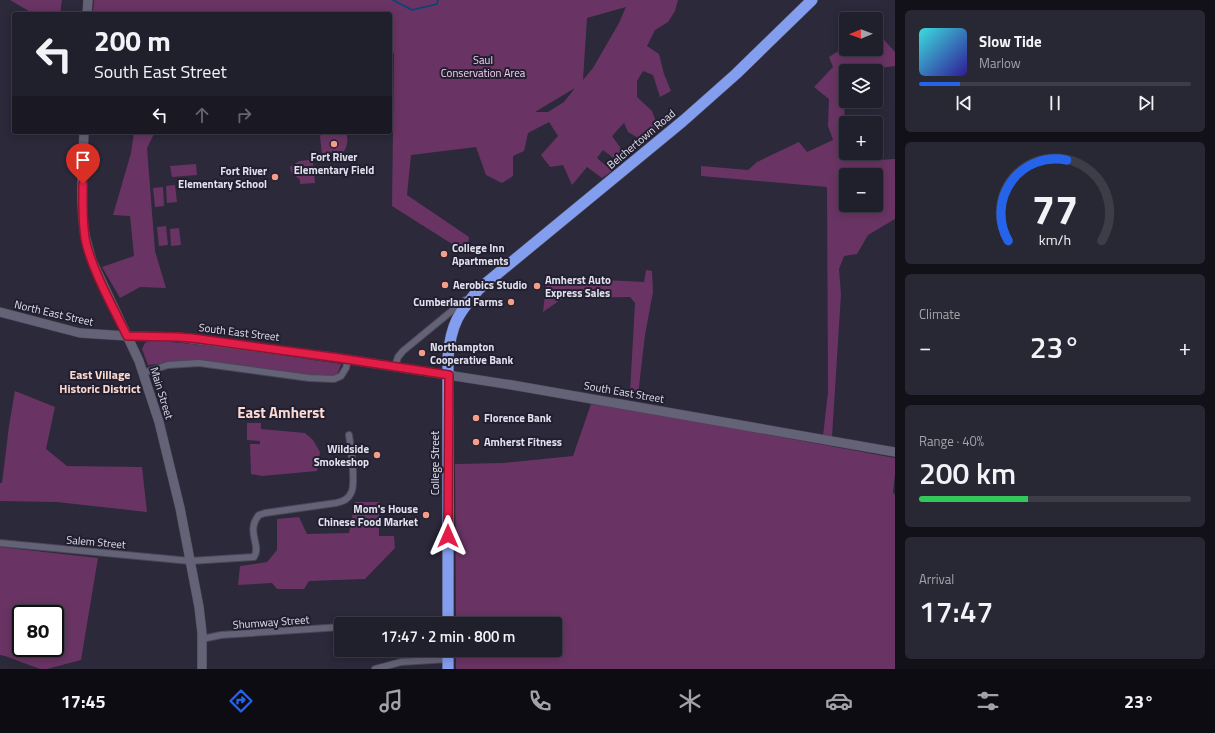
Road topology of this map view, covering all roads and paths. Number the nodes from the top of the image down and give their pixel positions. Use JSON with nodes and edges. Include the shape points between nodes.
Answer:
{"nodes":[{"id":1,"x":812,"y":0,"type":"edge"},
{"id":2,"x":84,"y":134,"type":"edge"},
{"id":3,"x":479,"y":289,"type":"junction"},
{"id":4,"x":0,"y":312,"type":"edge"},
{"id":5,"x":127,"y":336,"type":"junction"},
{"id":6,"x":348,"y":359,"type":"junction"},
{"id":7,"x":395,"y":366,"type":"junction"},
{"id":8,"x":143,"y":373,"type":"junction"},
{"id":9,"x":449,"y":375,"type":"junction"},
{"id":10,"x":349,"y":436,"type":"dead end"},
{"id":11,"x":895,"y":452,"type":"edge"},
{"id":12,"x":0,"y":543,"type":"edge"},
{"id":13,"x":190,"y":562,"type":"junction"},
{"id":14,"x":448,"y":617,"type":"edge"},
{"id":15,"x":334,"y":627,"type":"edge"},
{"id":16,"x":202,"y":639,"type":"junction"},
{"id":17,"x":448,"y":659,"type":"edge"},
{"id":18,"x":202,"y":669,"type":"edge"},
{"id":19,"x":375,"y":669,"type":"edge"}],
"edges":[{"from":1,"to":3,"type":"highway","name":"Belchertown Road","via":[[683,121]]},
{"from":2,"to":5,"type":"main road","name":"Main Street","via":[[83,213],[87,244],[92,261]]},
{"from":3,"to":7,"type":"street","name":"Belchertown Road","via":[[412,342],[398,357]]},
{"from":3,"to":9,"type":"highway","name":"Belchertown Road","via":[[461,310],[453,326]]},
{"from":4,"to":5,"type":"main road","name":"North East Street","via":[[80,333]]},
{"from":5,"to":6,"type":"main road","name":"South East Street","via":[[185,337]]},
{"from":5,"to":8,"type":"main road","name":"Main Street"},
{"from":6,"to":7,"type":"main road","name":"South East Street"},
{"from":6,"to":8,"type":"street","via":[[341,376],[334,379],[199,363],[168,365]]},
{"from":7,"to":9,"type":"main road","name":"South East Street"},
{"from":8,"to":13,"type":"main road","name":"Main Street","via":[[161,431]]},
{"from":9,"to":11,"type":"main road","name":"South East Street"},
{"from":9,"to":14,"type":"highway","name":"College Street"},
{"from":10,"to":13,"type":"street","name":"Salem Street","via":[[353,488],[348,498],[336,503],[259,515],[253,525],[256,550],[254,557]]},
{"from":12,"to":13,"type":"street","name":"Salem Street"},
{"from":13,"to":16,"type":"main road","name":"Main Street"},
{"from":15,"to":16,"type":"street","name":"Shumway Street","via":[[221,635]]},
{"from":16,"to":18,"type":"main road","name":"Main Street"},
{"from":17,"to":19,"type":"street","via":[[401,662]]}]}
